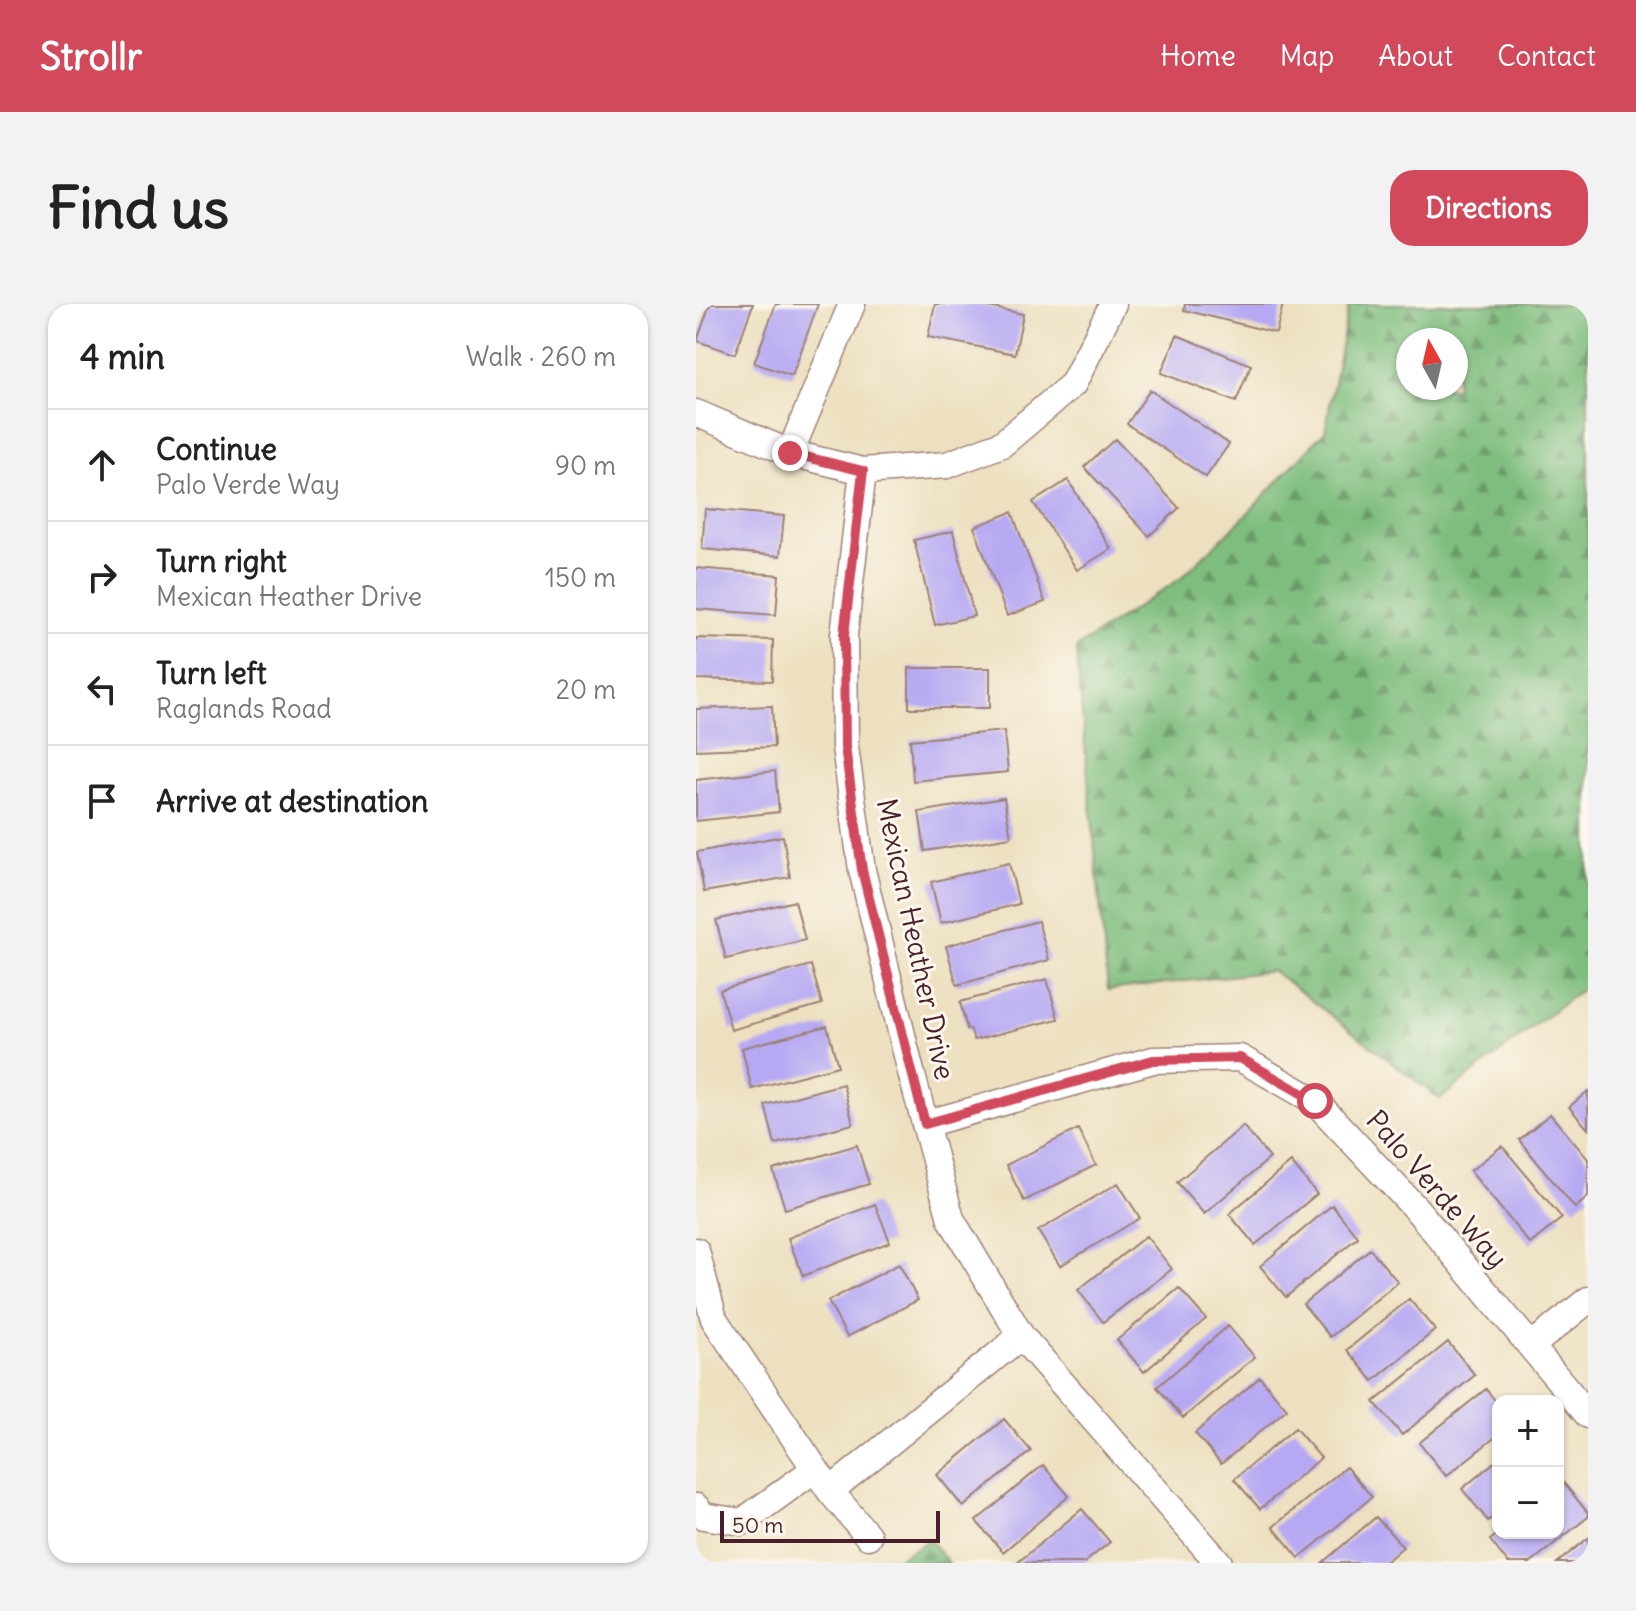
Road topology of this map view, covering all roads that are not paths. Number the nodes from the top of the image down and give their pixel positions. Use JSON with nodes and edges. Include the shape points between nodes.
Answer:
{"nodes":[{"id":1,"x":852,"y":304,"type":"edge"},
{"id":2,"x":1113,"y":304,"type":"edge"},
{"id":3,"x":696,"y":413,"type":"edge"},
{"id":4,"x":790,"y":453,"type":"junction"},
{"id":5,"x":863,"y":471,"type":"junction"},
{"id":6,"x":925,"y":1124,"type":"junction"},
{"id":7,"x":696,"y":1251,"type":"edge"},
{"id":8,"x":1588,"y":1300,"type":"edge"},
{"id":9,"x":1021,"y":1336,"type":"junction"},
{"id":10,"x":1531,"y":1346,"type":"junction"},
{"id":11,"x":1588,"y":1415,"type":"edge"},
{"id":12,"x":815,"y":1469,"type":"junction"},
{"id":13,"x":830,"y":1491,"type":"junction"},
{"id":14,"x":696,"y":1507,"type":"edge"},
{"id":15,"x":868,"y":1536,"type":"dead end"},
{"id":16,"x":1219,"y":1563,"type":"edge"}],
"edges":[{"from":1,"to":4,"type":"street"},
{"from":2,"to":5,"type":"street","via":[[1073,384],[1002,444],[947,465]]},
{"from":3,"to":4,"type":"street"},
{"from":4,"to":5,"type":"street"},
{"from":5,"to":6,"type":"street","name":"Mexican Heather Drive","via":[[844,635],[845,747],[862,870]]},
{"from":6,"to":9,"type":"street","name":"Mexican Heather Drive","via":[[951,1219]]},
{"from":6,"to":10,"type":"street","name":"Palo Verde Way","via":[[1153,1060],[1240,1058],[1315,1101],[1418,1211]]},
{"from":7,"to":12,"type":"street","via":[[714,1319]]},
{"from":8,"to":10,"type":"street"},
{"from":9,"to":13,"type":"street"},
{"from":9,"to":16,"type":"street","name":"Mexican Heather Drive"},
{"from":10,"to":11,"type":"street","name":"Palo Verde Way"},
{"from":12,"to":13,"type":"street"},
{"from":12,"to":14,"type":"street","via":[[742,1522],[703,1516]]},
{"from":13,"to":15,"type":"street"}]}
